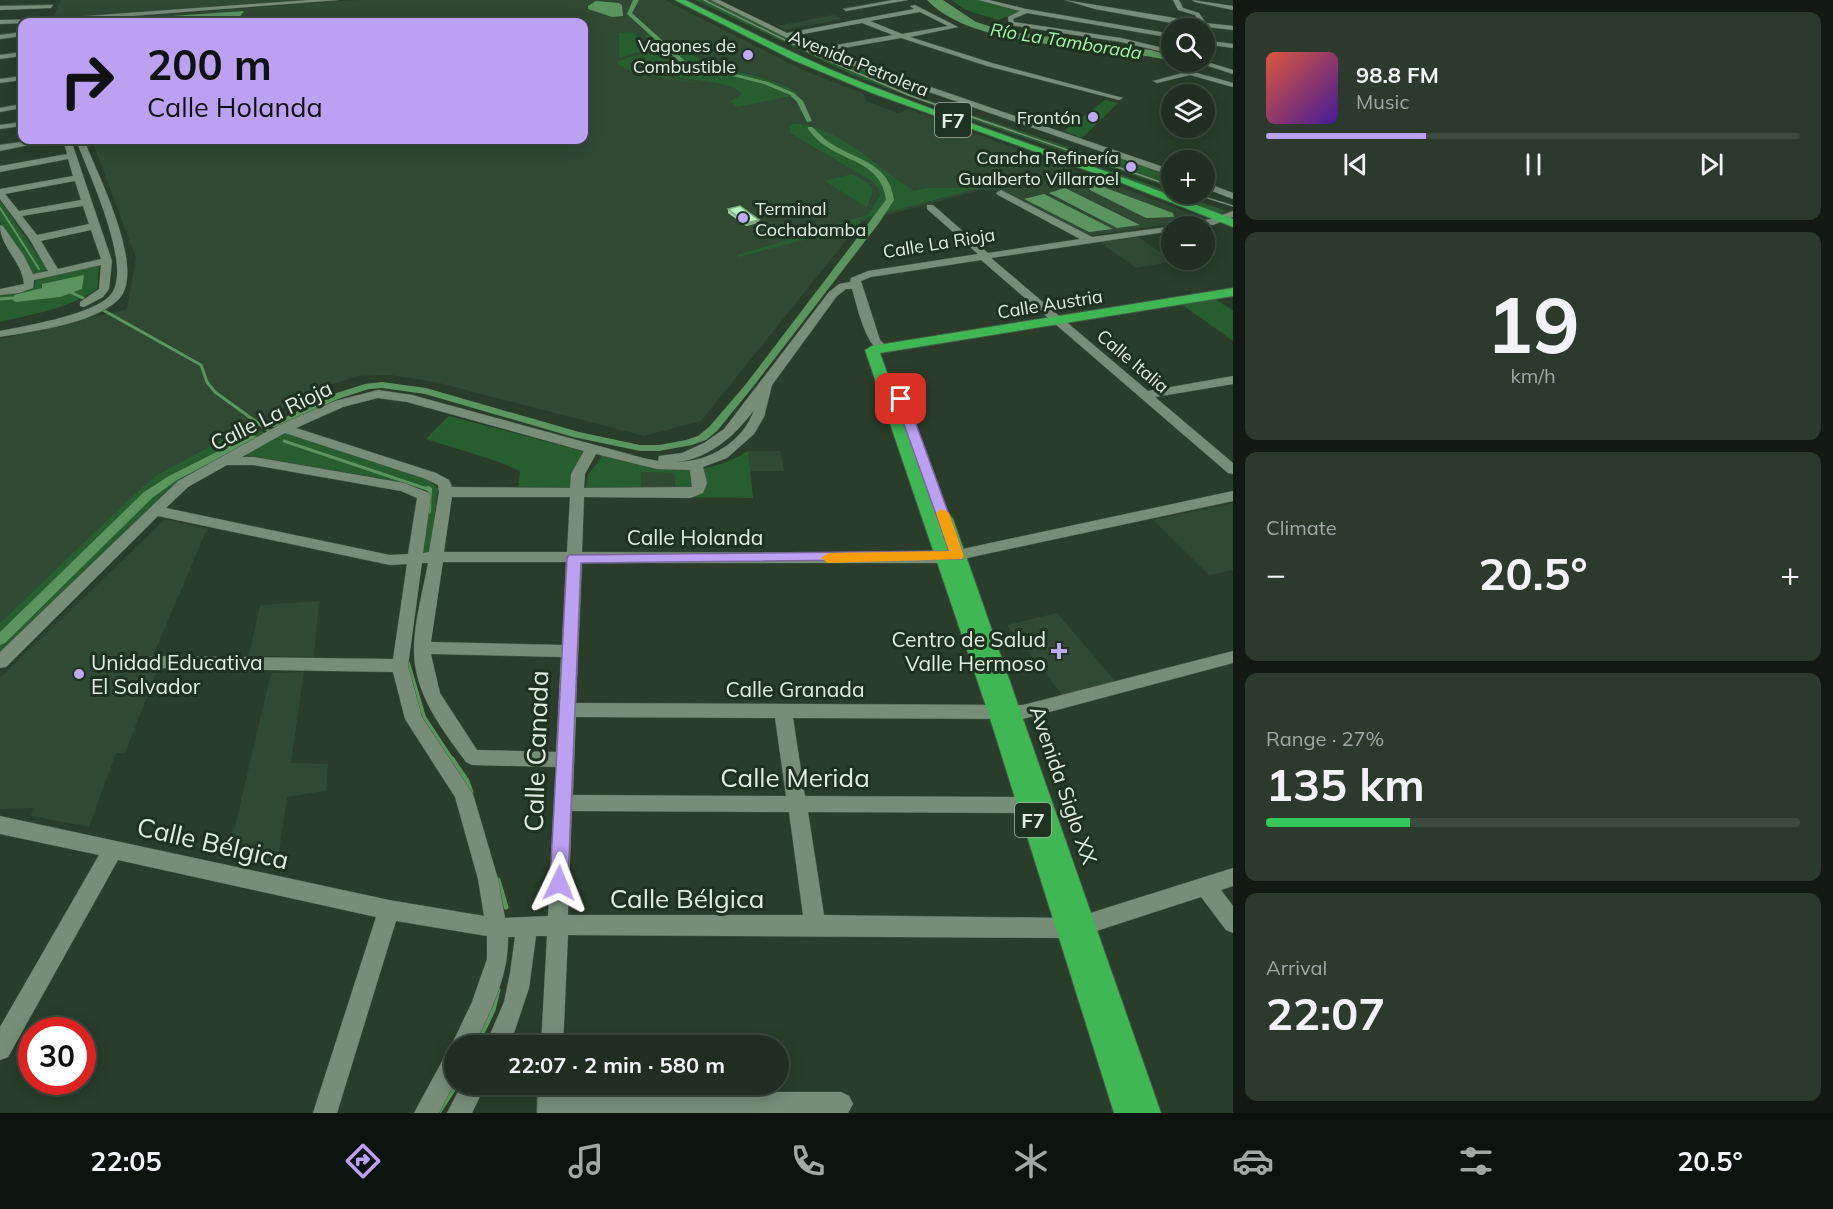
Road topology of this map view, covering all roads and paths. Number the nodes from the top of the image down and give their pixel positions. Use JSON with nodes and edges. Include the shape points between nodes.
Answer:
{"nodes":[{"id":1,"x":336,"y":0,"type":"edge"},
{"id":2,"x":679,"y":0,"type":"edge"},
{"id":3,"x":689,"y":0,"type":"edge"},
{"id":4,"x":714,"y":0,"type":"edge"},
{"id":5,"x":907,"y":0,"type":"edge"},
{"id":6,"x":981,"y":0,"type":"edge"},
{"id":7,"x":1068,"y":0,"type":"edge"},
{"id":8,"x":1176,"y":0,"type":"edge"},
{"id":9,"x":1195,"y":0,"type":"edge"},
{"id":10,"x":891,"y":2,"type":"junction"},
{"id":11,"x":43,"y":3,"type":"edge"},
{"id":12,"x":52,"y":3,"type":"edge"},
{"id":13,"x":836,"y":4,"type":"dead end"},
{"id":14,"x":1097,"y":4,"type":"edge"},
{"id":15,"x":0,"y":8,"type":"edge"},
{"id":16,"x":1233,"y":8,"type":"edge"},
{"id":17,"x":846,"y":9,"type":"junction"},
{"id":18,"x":920,"y":10,"type":"junction"},
{"id":19,"x":1026,"y":11,"type":"junction"},
{"id":20,"x":904,"y":13,"type":"junction"},
{"id":21,"x":34,"y":18,"type":"edge"},
{"id":22,"x":44,"y":18,"type":"edge"},
{"id":23,"x":85,"y":18,"type":"edge"},
{"id":24,"x":1200,"y":18,"type":"edge"},
{"id":25,"x":1161,"y":19,"type":"edge"},
{"id":26,"x":867,"y":20,"type":"junction"},
{"id":27,"x":1083,"y":20,"type":"junction"},
{"id":28,"x":18,"y":22,"type":"edge"},
{"id":29,"x":0,"y":23,"type":"edge"},
{"id":30,"x":18,"y":23,"type":"edge"},
{"id":31,"x":1215,"y":27,"type":"edge"},
{"id":32,"x":1233,"y":28,"type":"edge"},
{"id":33,"x":1161,"y":29,"type":"edge"},
{"id":34,"x":1155,"y":33,"type":"junction"},
{"id":35,"x":1161,"y":34,"type":"edge"},
{"id":36,"x":18,"y":35,"type":"edge"},
{"id":37,"x":786,"y":35,"type":"junction"},
{"id":38,"x":0,"y":37,"type":"edge"},
{"id":39,"x":902,"y":37,"type":"junction"},
{"id":40,"x":1132,"y":42,"type":"junction"},
{"id":41,"x":1215,"y":44,"type":"edge"},
{"id":42,"x":1233,"y":46,"type":"edge"},
{"id":43,"x":1161,"y":49,"type":"edge"},
{"id":44,"x":819,"y":50,"type":"junction"},
{"id":45,"x":18,"y":55,"type":"edge"},
{"id":46,"x":0,"y":57,"type":"edge"},
{"id":47,"x":1215,"y":67,"type":"edge"},
{"id":48,"x":1233,"y":72,"type":"edge"},
{"id":49,"x":18,"y":79,"type":"edge"},
{"id":50,"x":0,"y":81,"type":"edge"},
{"id":51,"x":1157,"y":81,"type":"dead end"},
{"id":52,"x":1233,"y":86,"type":"edge"},
{"id":53,"x":1119,"y":98,"type":"dead end"},
{"id":54,"x":18,"y":107,"type":"edge"},
{"id":55,"x":0,"y":111,"type":"edge"},
{"id":56,"x":18,"y":125,"type":"edge"},
{"id":57,"x":1,"y":128,"type":"edge"},
{"id":58,"x":1046,"y":130,"type":"junction"},
{"id":59,"x":1035,"y":136,"type":"dead end"},
{"id":60,"x":24,"y":144,"type":"edge"},
{"id":61,"x":68,"y":144,"type":"edge"},
{"id":62,"x":82,"y":144,"type":"edge"},
{"id":63,"x":0,"y":148,"type":"edge"},
{"id":64,"x":73,"y":156,"type":"junction"},
{"id":65,"x":0,"y":169,"type":"edge"},
{"id":66,"x":1161,"y":169,"type":"edge"},
{"id":67,"x":78,"y":178,"type":"junction"},
{"id":68,"x":1161,"y":188,"type":"edge"},
{"id":69,"x":1215,"y":189,"type":"edge"},
{"id":70,"x":0,"y":192,"type":"edge"},
{"id":71,"x":1001,"y":193,"type":"dead end"},
{"id":72,"x":1233,"y":196,"type":"edge"},
{"id":73,"x":87,"y":202,"type":"junction"},
{"id":74,"x":1200,"y":204,"type":"edge"},
{"id":75,"x":930,"y":207,"type":"dead end"},
{"id":76,"x":17,"y":214,"type":"junction"},
{"id":77,"x":1230,"y":217,"type":"edge"},
{"id":78,"x":1215,"y":220,"type":"edge"},
{"id":79,"x":94,"y":226,"type":"junction"},
{"id":80,"x":0,"y":228,"type":"edge"},
{"id":81,"x":1161,"y":230,"type":"edge"},
{"id":82,"x":35,"y":239,"type":"junction"},
{"id":83,"x":1090,"y":240,"type":"junction"},
{"id":84,"x":984,"y":256,"type":"junction"},
{"id":85,"x":107,"y":261,"type":"junction"},
{"id":86,"x":54,"y":273,"type":"junction"},
{"id":87,"x":29,"y":278,"type":"junction"},
{"id":88,"x":856,"y":285,"type":"junction"},
{"id":89,"x":0,"y":291,"type":"edge"},
{"id":90,"x":1233,"y":292,"type":"edge"},
{"id":91,"x":40,"y":321,"type":"junction"},
{"id":92,"x":1058,"y":321,"type":"junction"},
{"id":93,"x":0,"y":326,"type":"edge"},
{"id":94,"x":0,"y":334,"type":"edge"},
{"id":95,"x":877,"y":346,"type":"junction"},
{"id":96,"x":1233,"y":380,"type":"edge"},
{"id":97,"x":766,"y":385,"type":"junction"},
{"id":98,"x":1145,"y":395,"type":"junction"},
{"id":99,"x":284,"y":429,"type":"junction"},
{"id":100,"x":592,"y":449,"type":"junction"},
{"id":101,"x":628,"y":459,"type":"junction"},
{"id":102,"x":222,"y":462,"type":"junction"},
{"id":103,"x":696,"y":466,"type":"junction"},
{"id":104,"x":1233,"y":470,"type":"edge"},
{"id":105,"x":446,"y":492,"type":"junction"},
{"id":106,"x":578,"y":494,"type":"junction"},
{"id":107,"x":1233,"y":495,"type":"edge"},
{"id":108,"x":156,"y":511,"type":"junction"},
{"id":109,"x":435,"y":557,"type":"junction"},
{"id":110,"x":951,"y":557,"type":"junction"},
{"id":111,"x":415,"y":558,"type":"junction"},
{"id":112,"x":574,"y":558,"type":"junction"},
{"id":113,"x":422,"y":648,"type":"junction"},
{"id":114,"x":568,"y":651,"type":"junction"},
{"id":115,"x":1233,"y":657,"type":"edge"},
{"id":116,"x":0,"y":662,"type":"edge"},
{"id":117,"x":154,"y":662,"type":"dead end"},
{"id":118,"x":400,"y":666,"type":"junction"},
{"id":119,"x":567,"y":710,"type":"junction"},
{"id":120,"x":783,"y":711,"type":"junction"},
{"id":121,"x":1005,"y":712,"type":"junction"},
{"id":122,"x":565,"y":760,"type":"junction"},
{"id":123,"x":562,"y":803,"type":"junction"},
{"id":124,"x":797,"y":804,"type":"junction"},
{"id":125,"x":1028,"y":805,"type":"junction"},
{"id":126,"x":0,"y":825,"type":"edge"},
{"id":127,"x":113,"y":849,"type":"junction"},
{"id":128,"x":1233,"y":877,"type":"edge"},
{"id":129,"x":1205,"y":886,"type":"junction"},
{"id":130,"x":389,"y":910,"type":"junction"},
{"id":131,"x":1233,"y":923,"type":"edge"},
{"id":132,"x":558,"y":925,"type":"junction"},
{"id":133,"x":815,"y":925,"type":"junction"},
{"id":134,"x":526,"y":926,"type":"junction"},
{"id":135,"x":1076,"y":926,"type":"junction"},
{"id":136,"x":497,"y":928,"type":"junction"},
{"id":137,"x":467,"y":1035,"type":"edge"},
{"id":138,"x":502,"y":1035,"type":"edge"},
{"id":139,"x":553,"y":1035,"type":"edge"},
{"id":140,"x":0,"y":1049,"type":"edge"},
{"id":141,"x":444,"y":1080,"type":"edge"},
{"id":142,"x":469,"y":1095,"type":"edge"},
{"id":143,"x":549,"y":1100,"type":"edge"},
{"id":144,"x":841,"y":1104,"type":"dead end"},
{"id":145,"x":325,"y":1113,"type":"edge"},
{"id":146,"x":426,"y":1113,"type":"edge"},
{"id":147,"x":459,"y":1113,"type":"edge"},
{"id":148,"x":1128,"y":1113,"type":"edge"},
{"id":149,"x":1147,"y":1113,"type":"edge"}],
"edges":[{"from":1,"to":23,"type":"street"},
{"from":2,"to":77,"type":"highway","name":"Avenida Petrolera","number":"F7","via":[[806,63],[875,92]]},
{"from":3,"to":68,"type":"highway","name":"Avenida Petrolera","number":"F7","via":[[882,90]]},
{"from":4,"to":37,"type":"street"},
{"from":5,"to":10,"type":"street"},
{"from":5,"to":18,"type":"street"},
{"from":6,"to":19,"type":"street"},
{"from":7,"to":14,"type":"street"},
{"from":8,"to":24,"type":"street","via":[[1180,9]]},
{"from":9,"to":16,"type":"street"},
{"from":10,"to":17,"type":"street"},
{"from":10,"to":20,"type":"street"},
{"from":11,"to":12,"type":"street"},
{"from":11,"to":15,"type":"street"},
{"from":11,"to":21,"type":"street"},
{"from":12,"to":22,"type":"street"},
{"from":13,"to":17,"type":"street"},
{"from":14,"to":25,"type":"street"},
{"from":14,"to":27,"type":"street"},
{"from":17,"to":26,"type":"street"},
{"from":18,"to":20,"type":"street"},
{"from":18,"to":39,"type":"street","via":[[956,27]]},
{"from":19,"to":27,"type":"street"},
{"from":19,"to":40,"type":"street","via":[[1010,18],[1011,24]]},
{"from":20,"to":26,"type":"street"},
{"from":26,"to":37,"type":"street"},
{"from":26,"to":39,"type":"street"},
{"from":27,"to":34,"type":"street"},
{"from":28,"to":29,"type":"street"},
{"from":29,"to":30,"type":"street"},
{"from":31,"to":32,"type":"street"},
{"from":33,"to":34,"type":"street"},
{"from":34,"to":35,"type":"street"},
{"from":34,"to":40,"type":"street"},
{"from":36,"to":38,"type":"street"},
{"from":37,"to":44,"type":"street"},
{"from":39,"to":44,"type":"street"},
{"from":39,"to":53,"type":"street","via":[[1017,74]]},
{"from":40,"to":43,"type":"street"},
{"from":41,"to":42,"type":"street"},
{"from":44,"to":58,"type":"street"},
{"from":45,"to":46,"type":"street"},
{"from":47,"to":48,"type":"street"},
{"from":49,"to":50,"type":"street"},
{"from":51,"to":52,"type":"street","via":[[1183,72]]},
{"from":54,"to":55,"type":"street"},
{"from":55,"to":57,"type":"street"},
{"from":56,"to":57,"type":"street"},
{"from":58,"to":59,"type":"street"},
{"from":58,"to":66,"type":"street"},
{"from":60,"to":63,"type":"street"},
{"from":61,"to":64,"type":"street"},
{"from":62,"to":91,"type":"street","via":[[120,245],[123,260],[119,289],[115,297],[96,309]]},
{"from":64,"to":65,"type":"street"},
{"from":64,"to":67,"type":"street"},
{"from":67,"to":70,"type":"street"},
{"from":67,"to":73,"type":"street"},
{"from":69,"to":72,"type":"street"},
{"from":70,"to":76,"type":"street"},
{"from":71,"to":83,"type":"street"},
{"from":73,"to":76,"type":"street"},
{"from":73,"to":79,"type":"street"},
{"from":74,"to":77,"type":"highway"},
{"from":75,"to":84,"type":"street","name":"Calle Italia"},
{"from":76,"to":82,"type":"street"},
{"from":77,"to":78,"type":"street"},
{"from":79,"to":82,"type":"street"},
{"from":79,"to":85,"type":"street"},
{"from":80,"to":87,"type":"street"},
{"from":81,"to":83,"type":"street","name":"Calle La Rioja"},
{"from":82,"to":86,"type":"street"},
{"from":83,"to":84,"type":"street","name":"Calle La Rioja"},
{"from":84,"to":88,"type":"street","name":"Calle La Rioja","via":[[868,274],[855,280]]},
{"from":84,"to":92,"type":"street","name":"Calle Italia"},
{"from":85,"to":86,"type":"street"},
{"from":85,"to":91,"type":"street","via":[[104,289],[99,295]]},
{"from":86,"to":87,"type":"street"},
{"from":87,"to":89,"type":"street","via":[[28,286]]},
{"from":88,"to":95,"type":"street","name":"Avenida Siglo XX"},
{"from":88,"to":97,"type":"street","name":"Calle La Rioja","via":[[843,286],[833,294]]},
{"from":90,"to":92,"type":"highway","name":"Calle Austria"},
{"from":91,"to":93,"type":"street"},
{"from":91,"to":94,"type":"street"},
{"from":92,"to":95,"type":"highway","name":"Calle Austria"},
{"from":92,"to":98,"type":"street","name":"Calle Italia"},
{"from":95,"to":110,"type":"highway","name":"Avenida Siglo XX","number":"F7"},
{"from":96,"to":98,"type":"street"},
{"from":97,"to":101,"type":"street","name":"Calle La Rioja","via":[[729,432],[709,446],[685,457]]},
{"from":97,"to":103,"type":"street","name":"Calle La Rioja","via":[[757,420],[744,437],[724,455]]},
{"from":98,"to":104,"type":"street","name":"Calle Italia"},
{"from":99,"to":100,"type":"street","name":"Calle La Rioja","via":[[339,404],[378,394],[408,398]]},
{"from":99,"to":102,"type":"street","name":"Calle La Rioja"},
{"from":99,"to":105,"type":"street","via":[[431,476],[444,483]]},
{"from":100,"to":101,"type":"street","name":"Calle La Rioja"},
{"from":100,"to":106,"type":"street","name":"Calle Canada","via":[[578,474]]},
{"from":101,"to":103,"type":"street","name":"Calle La Rioja","via":[[665,467]]},
{"from":102,"to":108,"type":"street","name":"Calle La Rioja","via":[[183,484]]},
{"from":102,"to":111,"type":"street","via":[[255,460],[404,487],[424,496]]},
{"from":103,"to":106,"type":"street","via":[[700,483],[698,490],[690,493]]},
{"from":105,"to":106,"type":"street"},
{"from":105,"to":109,"type":"street"},
{"from":106,"to":112,"type":"street","name":"Calle Canada"},
{"from":107,"to":110,"type":"street","name":"Calle Holanda"},
{"from":108,"to":111,"type":"street","name":"Calle Holanda","via":[[390,560]]},
{"from":108,"to":116,"type":"street","name":"Calle La Rioja"},
{"from":109,"to":111,"type":"street","name":"Calle Holanda"},
{"from":109,"to":112,"type":"street","name":"Calle Holanda"},
{"from":109,"to":113,"type":"street"},
{"from":110,"to":112,"type":"street","name":"Calle Holanda"},
{"from":110,"to":121,"type":"highway","name":"Avenida Siglo XX","number":"F7"},
{"from":111,"to":118,"type":"street"},
{"from":112,"to":114,"type":"street","name":"Calle Canada"},
{"from":113,"to":114,"type":"street"},
{"from":113,"to":122,"type":"street","via":[[433,702],[472,757]]},
{"from":114,"to":119,"type":"street","name":"Calle Canada"},
{"from":115,"to":121,"type":"street","name":"Calle Granada","via":[[1023,712]]},
{"from":117,"to":118,"type":"street"},
{"from":118,"to":136,"type":"street","via":[[414,719],[464,794]]},
{"from":119,"to":120,"type":"street","name":"Calle Granada"},
{"from":119,"to":122,"type":"street","name":"Calle Canada"},
{"from":120,"to":121,"type":"street","name":"Calle Granada"},
{"from":120,"to":124,"type":"street"},
{"from":121,"to":125,"type":"highway","name":"Avenida Siglo XX","number":"F7"},
{"from":121,"to":135,"type":"highway","name":"Avenida Siglo XX","number":"F7","via":[[1039,798]]},
{"from":122,"to":123,"type":"street","name":"Calle Canada"},
{"from":123,"to":124,"type":"street","name":"Calle Merida"},
{"from":123,"to":132,"type":"street","name":"Calle Canada"},
{"from":124,"to":125,"type":"street","name":"Calle Merida"},
{"from":124,"to":133,"type":"street"},
{"from":125,"to":135,"type":"highway","name":"Avenida Siglo XX","number":"F7"},
{"from":126,"to":127,"type":"street","name":"Calle Bélgica"},
{"from":127,"to":130,"type":"street","name":"Calle Bélgica"},
{"from":127,"to":140,"type":"street"},
{"from":128,"to":129,"type":"street","name":"Calle Bélgica"},
{"from":129,"to":131,"type":"street"},
{"from":129,"to":135,"type":"street","name":"Calle Bélgica"},
{"from":130,"to":136,"type":"street","name":"Calle Bélgica"},
{"from":130,"to":145,"type":"street"},
{"from":132,"to":133,"type":"street","name":"Calle Bélgica"},
{"from":132,"to":134,"type":"street","name":"Calle Bélgica"},
{"from":132,"to":139,"type":"street","name":"Calle Canada"},
{"from":133,"to":135,"type":"street","name":"Calle Bélgica"},
{"from":134,"to":136,"type":"street","name":"Calle Bélgica"},
{"from":134,"to":138,"type":"street","via":[[522,976]]},
{"from":135,"to":148,"type":"highway","name":"Avenida Siglo XX","number":"F7"},
{"from":135,"to":149,"type":"highway","name":"Avenida Siglo XX","number":"F7"},
{"from":136,"to":137,"type":"street","via":[[498,959]]},
{"from":141,"to":146,"type":"street"},
{"from":142,"to":147,"type":"street"},
{"from":143,"to":144,"type":"street"}]}
